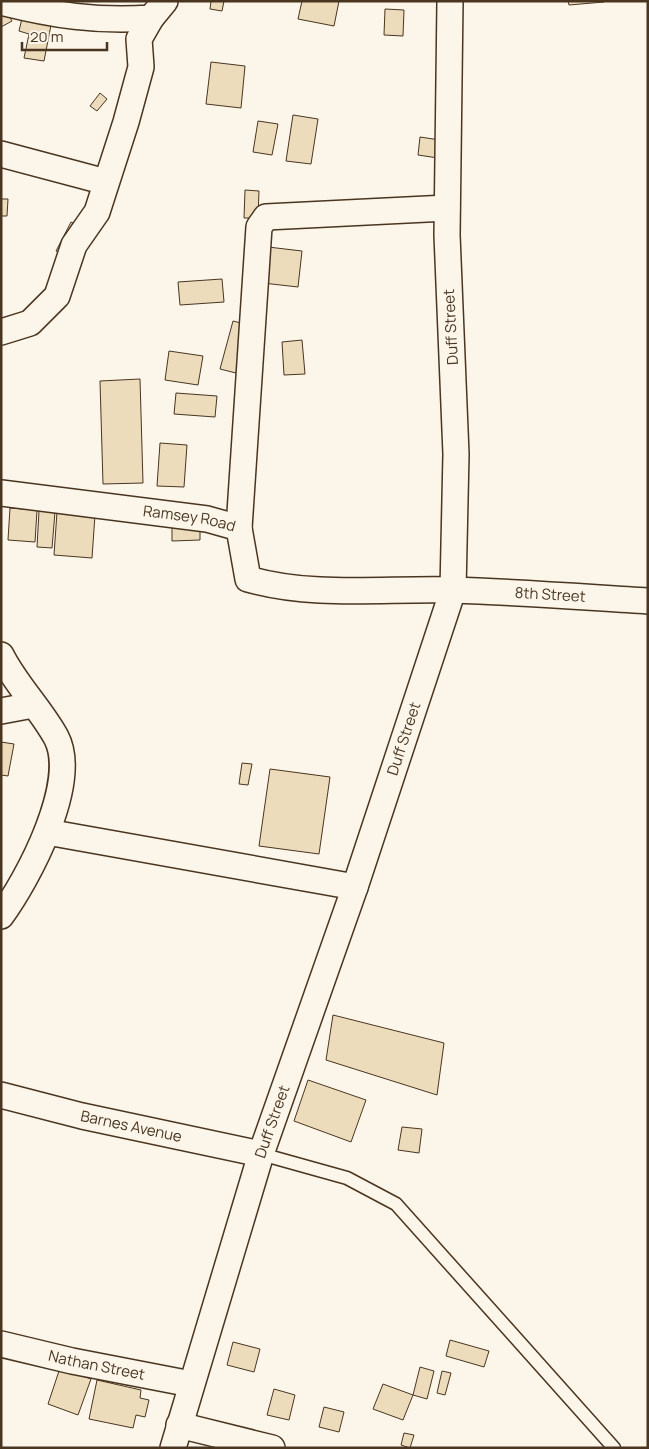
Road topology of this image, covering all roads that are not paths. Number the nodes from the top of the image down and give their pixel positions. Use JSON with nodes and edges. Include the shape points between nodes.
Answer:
{"nodes":[{"id":1,"x":450,"y":1,"type":"edge"},
{"id":2,"x":1,"y":2,"type":"edge"},
{"id":3,"x":158,"y":10,"type":"edge"},
{"id":4,"x":1,"y":154,"type":"edge"},
{"id":5,"x":106,"y":182,"type":"junction"},
{"id":6,"x":447,"y":208,"type":"junction"},
{"id":7,"x":1,"y":332,"type":"edge"},
{"id":8,"x":1,"y":493,"type":"edge"},
{"id":9,"x":239,"y":528,"type":"junction"},
{"id":10,"x":453,"y":590,"type":"junction"},
{"id":11,"x":648,"y":601,"type":"edge"},
{"id":12,"x":1,"y":655,"type":"edge"},
{"id":13,"x":33,"y":705,"type":"junction"},
{"id":14,"x":1,"y":711,"type":"edge"},
{"id":15,"x":47,"y":832,"type":"junction"},
{"id":16,"x":354,"y":887,"type":"junction"},
{"id":17,"x":1,"y":916,"type":"edge"},
{"id":18,"x":1,"y":1095,"type":"edge"},
{"id":19,"x":261,"y":1154,"type":"junction"},
{"id":20,"x":1,"y":1344,"type":"edge"},
{"id":21,"x":191,"y":1384,"type":"junction"},
{"id":22,"x":176,"y":1436,"type":"edge"},
{"id":23,"x":272,"y":1448,"type":"edge"},
{"id":24,"x":614,"y":1448,"type":"edge"}],
"edges":[{"from":1,"to":6,"type":"street","name":"Duff Street"},
{"from":2,"to":3,"type":"street","via":[[54,15],[122,20]]},
{"from":3,"to":5,"type":"street","via":[[139,39],[140,67]]},
{"from":4,"to":5,"type":"street"},
{"from":5,"to":7,"type":"street","via":[[97,212],[74,245],[57,296],[30,323]]},
{"from":6,"to":9,"type":"street","via":[[263,219],[259,227]]},
{"from":6,"to":10,"type":"street","name":"Duff Street","via":[[456,454]]},
{"from":8,"to":9,"type":"street","name":"Ramsey Road","via":[[207,519]]},
{"from":9,"to":10,"type":"street","name":"Ramsey Road","via":[[248,580],[275,587],[319,590]]},
{"from":10,"to":11,"type":"street","name":"8th Street"},
{"from":10,"to":16,"type":"street","name":"Duff Street"},
{"from":12,"to":13,"type":"street"},
{"from":13,"to":14,"type":"street"},
{"from":13,"to":15,"type":"street","via":[[57,739],[60,752],[60,795]]},
{"from":15,"to":16,"type":"street"},
{"from":15,"to":17,"type":"street"},
{"from":16,"to":19,"type":"street","name":"Duff Street"},
{"from":18,"to":19,"type":"street","name":"Barnes Avenue","via":[[82,1116]]},
{"from":19,"to":21,"type":"street","name":"Duff Street"},
{"from":19,"to":24,"type":"lane","via":[[347,1178],[396,1204]]},
{"from":20,"to":21,"type":"street","name":"Nathan Street"},
{"from":21,"to":22,"type":"street","name":"Duff Street"},
{"from":22,"to":23,"type":"street"}]}
